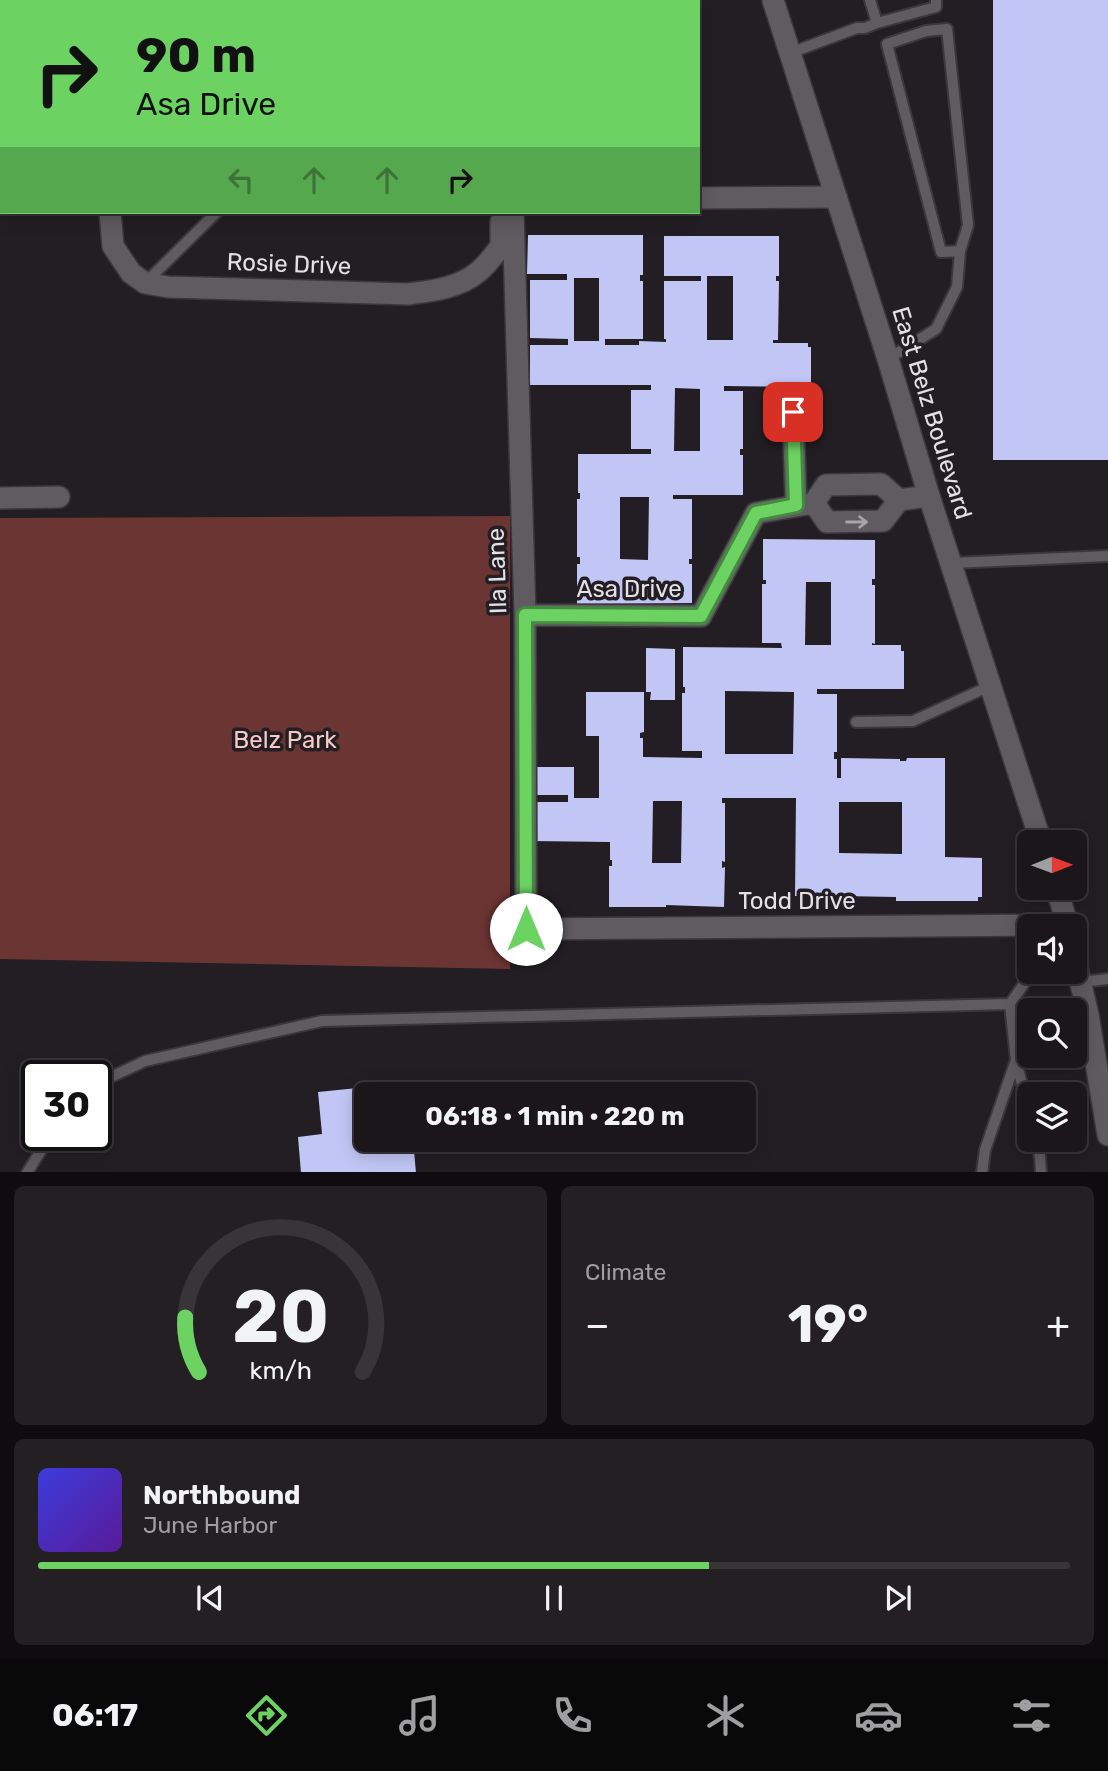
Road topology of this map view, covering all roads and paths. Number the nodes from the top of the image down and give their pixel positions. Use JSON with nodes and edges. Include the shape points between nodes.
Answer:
{"nodes":[{"id":1,"x":773,"y":0,"type":"edge"},
{"id":2,"x":870,"y":0,"type":"edge"},
{"id":3,"x":936,"y":0,"type":"edge"},
{"id":4,"x":877,"y":23,"type":"junction"},
{"id":5,"x":790,"y":52,"type":"junction"},
{"id":6,"x":836,"y":197,"type":"junction"},
{"id":7,"x":700,"y":198,"type":"edge"},
{"id":8,"x":110,"y":214,"type":"edge"},
{"id":9,"x":215,"y":214,"type":"edge"},
{"id":10,"x":501,"y":214,"type":"edge"},
{"id":11,"x":513,"y":214,"type":"edge"},
{"id":12,"x":960,"y":251,"type":"junction"},
{"id":13,"x":145,"y":283,"type":"junction"},
{"id":14,"x":888,"y":359,"type":"junction"},
{"id":15,"x":793,"y":412,"type":"dead end"},
{"id":16,"x":929,"y":496,"type":"junction"},
{"id":17,"x":59,"y":497,"type":"dead end"},
{"id":18,"x":0,"y":498,"type":"edge"},
{"id":19,"x":899,"y":500,"type":"junction"},
{"id":20,"x":805,"y":504,"type":"junction"},
{"id":21,"x":1108,"y":556,"type":"edge"},
{"id":22,"x":952,"y":563,"type":"junction"},
{"id":23,"x":525,"y":615,"type":"junction"},
{"id":24,"x":992,"y":685,"type":"junction"},
{"id":25,"x":856,"y":722,"type":"dead end"},
{"id":26,"x":1037,"y":830,"type":"edge"},
{"id":27,"x":1017,"y":925,"type":"edge"},
{"id":28,"x":526,"y":929,"type":"joint"},
{"id":29,"x":1108,"y":979,"type":"edge"},
{"id":30,"x":1087,"y":981,"type":"edge"},
{"id":31,"x":1024,"y":984,"type":"edge"},
{"id":32,"x":1081,"y":984,"type":"edge"},
{"id":33,"x":1010,"y":1004,"type":"junction"},
{"id":34,"x":1016,"y":1060,"type":"junction"},
{"id":35,"x":112,"y":1076,"type":"edge"},
{"id":36,"x":1021,"y":1082,"type":"edge"},
{"id":37,"x":1108,"y":1127,"type":"edge"},
{"id":38,"x":40,"y":1151,"type":"edge"},
{"id":39,"x":1039,"y":1152,"type":"edge"},
{"id":40,"x":27,"y":1172,"type":"edge"},
{"id":41,"x":982,"y":1172,"type":"edge"},
{"id":42,"x":1041,"y":1172,"type":"edge"}],
"edges":[{"from":1,"to":5,"type":"street","name":"East Belz Boulevard"},
{"from":2,"to":4,"type":"lane"},
{"from":3,"to":4,"type":"lane","via":[[936,7]]},
{"from":4,"to":5,"type":"lane"},
{"from":5,"to":6,"type":"street","name":"East Belz Boulevard"},
{"from":6,"to":7,"type":"street"},
{"from":6,"to":14,"type":"street","name":"East Belz Boulevard"},
{"from":8,"to":13,"type":"street","via":[[113,246],[131,273]]},
{"from":9,"to":13,"type":"lane"},
{"from":10,"to":13,"type":"street","name":"Rosie Drive","via":[[501,246],[480,271],[462,283],[431,291],[408,294]]},
{"from":11,"to":23,"type":"street","name":"Ila Lane"},
{"from":12,"to":12,"type":"lane","via":[[968,225],[947,29],[926,31],[887,44],[941,251]]},
{"from":12,"to":14,"type":"lane","via":[[957,287],[936,329]]},
{"from":14,"to":16,"type":"street","name":"East Belz Boulevard"},
{"from":15,"to":20,"type":"street"},
{"from":16,"to":19,"type":"street"},
{"from":16,"to":22,"type":"street","name":"East Belz Boulevard"},
{"from":17,"to":18,"type":"street"},
{"from":19,"to":20,"type":"street","name":"Asa Drive","via":[[881,484],[826,485]]},
{"from":20,"to":19,"type":"street","one_way":true,"via":[[827,522],[883,522]]},
{"from":20,"to":23,"type":"street","name":"Asa Drive","via":[[756,513],[701,616]]},
{"from":21,"to":22,"type":"lane"},
{"from":22,"to":24,"type":"street","name":"East Belz Boulevard"},
{"from":23,"to":28,"type":"street","name":"Ila Lane"},
{"from":24,"to":25,"type":"lane","via":[[914,721]]},
{"from":24,"to":26,"type":"street","name":"East Belz Boulevard"},
{"from":27,"to":28,"type":"street","name":"Todd Drive"},
{"from":29,"to":30,"type":"lane"},
{"from":31,"to":33,"type":"lane"},
{"from":32,"to":37,"type":"street"},
{"from":33,"to":34,"type":"lane"},
{"from":33,"to":35,"type":"lane","via":[[322,1021],[145,1061]]},
{"from":34,"to":36,"type":"lane"},
{"from":34,"to":41,"type":"lane","via":[[985,1150]]},
{"from":38,"to":40,"type":"lane"},
{"from":39,"to":42,"type":"lane"}]}
